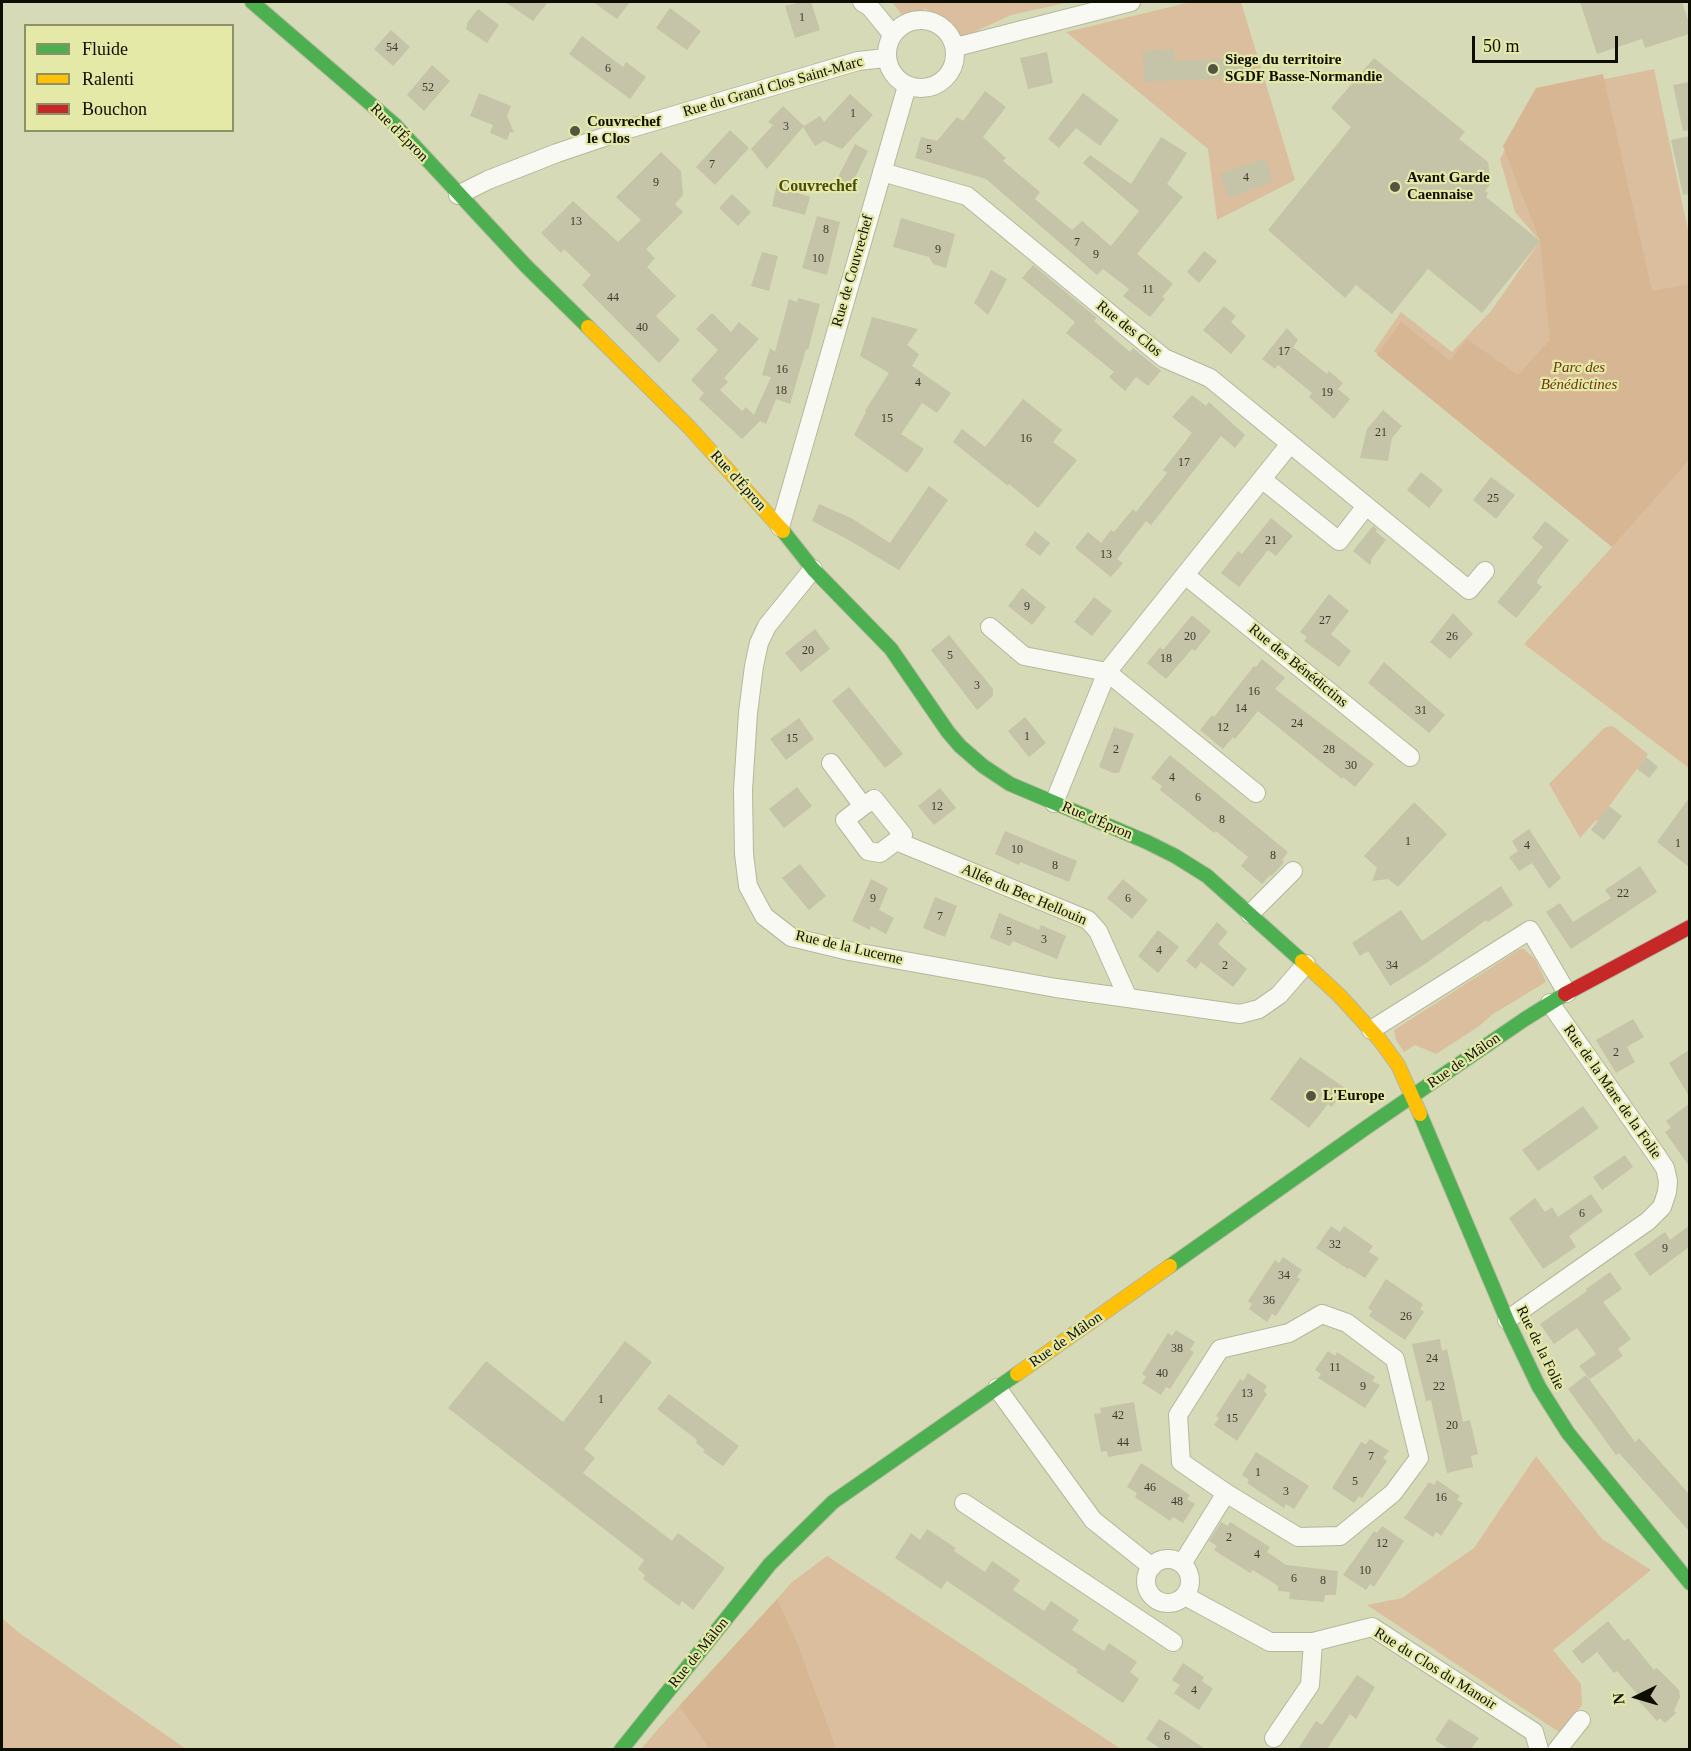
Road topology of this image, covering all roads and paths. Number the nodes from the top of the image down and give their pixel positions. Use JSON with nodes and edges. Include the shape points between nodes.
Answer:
{"nodes":[{"id":1,"x":252,"y":2,"type":"edge"},
{"id":2,"x":1131,"y":2,"type":"edge"},
{"id":3,"x":869,"y":3,"type":"edge"},
{"id":4,"x":892,"y":34,"type":"junction"},
{"id":5,"x":956,"y":47,"type":"junction"},
{"id":6,"x":886,"y":58,"type":"junction"},
{"id":7,"x":907,"y":86,"type":"junction"},
{"id":8,"x":882,"y":172,"type":"junction"},
{"id":9,"x":458,"y":195,"type":"junction"},
{"id":10,"x":1290,"y":444,"type":"junction"},
{"id":11,"x":1263,"y":480,"type":"junction"},
{"id":12,"x":1366,"y":506,"type":"junction"},
{"id":13,"x":780,"y":527,"type":"junction"},
{"id":14,"x":813,"y":569,"type":"junction"},
{"id":15,"x":1485,"y":571,"type":"dead end"},
{"id":16,"x":1185,"y":575,"type":"junction"},
{"id":17,"x":990,"y":627,"type":"dead end"},
{"id":18,"x":1107,"y":672,"type":"junction"},
{"id":19,"x":1410,"y":757,"type":"dead end"},
{"id":20,"x":831,"y":763,"type":"dead end"},
{"id":21,"x":1256,"y":793,"type":"dead end"},
{"id":22,"x":1054,"y":803,"type":"junction"},
{"id":23,"x":863,"y":806,"type":"junction"},
{"id":24,"x":896,"y":841,"type":"junction"},
{"id":25,"x":1293,"y":871,"type":"dead end"},
{"id":26,"x":1250,"y":914,"type":"junction"},
{"id":27,"x":1689,"y":927,"type":"edge"},
{"id":28,"x":1306,"y":964,"type":"junction"},
{"id":29,"x":1567,"y":993,"type":"junction"},
{"id":30,"x":1128,"y":998,"type":"junction"},
{"id":31,"x":1550,"y":1004,"type":"junction"},
{"id":32,"x":1371,"y":1030,"type":"junction"},
{"id":33,"x":1413,"y":1096,"type":"junction"},
{"id":34,"x":1507,"y":1320,"type":"junction"},
{"id":35,"x":997,"y":1388,"type":"junction"},
{"id":36,"x":1226,"y":1493,"type":"junction"},
{"id":37,"x":964,"y":1503,"type":"dead end"},
{"id":38,"x":1182,"y":1564,"type":"junction"},
{"id":39,"x":1152,"y":1567,"type":"junction"},
{"id":40,"x":1689,"y":1583,"type":"edge"},
{"id":41,"x":1185,"y":1596,"type":"junction"},
{"id":42,"x":1158,"y":1601,"type":"junction"},
{"id":43,"x":1143,"y":1623,"type":"junction"},
{"id":44,"x":1173,"y":1642,"type":"dead end"},
{"id":45,"x":1313,"y":1642,"type":"junction"},
{"id":46,"x":1581,"y":1720,"type":"dead end"},
{"id":47,"x":1274,"y":1738,"type":"dead end"},
{"id":48,"x":621,"y":1749,"type":"edge"},
{"id":49,"x":1539,"y":1749,"type":"edge"},
{"id":50,"x":1557,"y":1749,"type":"edge"}],
"edges":[{"from":1,"to":9,"type":"street","name":"Rue d'Épron","via":[[394,124]]},
{"from":2,"to":5,"type":"street"},
{"from":3,"to":4,"type":"street"},
{"from":4,"to":5,"type":"street","via":[[911,20],[928,20],[944,28]]},
{"from":4,"to":6,"type":"street"},
{"from":5,"to":7,"type":"street","via":[[951,70],[944,80],[922,88]]},
{"from":6,"to":7,"type":"street","via":[[890,70]]},
{"from":6,"to":9,"type":"street","name":"Rue du Grand Clos Saint-Marc","via":[[858,61],[628,129],[547,157]]},
{"from":7,"to":8,"type":"street","name":"Rue de Couvrechef"},
{"from":8,"to":10,"type":"street","name":"Rue des Clos","via":[[966,196],[1164,358],[1210,378]]},
{"from":8,"to":13,"type":"street","name":"Rue de Couvrechef"},
{"from":9,"to":13,"type":"street","name":"Rue d'Épron","via":[[689,428]]},
{"from":10,"to":11,"type":"street"},
{"from":10,"to":12,"type":"street","name":"Rue des Clos"},
{"from":11,"to":12,"type":"street","via":[[1339,541]]},
{"from":11,"to":16,"type":"street"},
{"from":12,"to":15,"type":"street","name":"Rue des Clos","via":[[1469,590]]},
{"from":13,"to":14,"type":"street","name":"Rue d'Épron"},
{"from":14,"to":22,"type":"street","name":"Rue d'Épron","via":[[891,649],[960,746],[1010,784]]},
{"from":14,"to":30,"type":"street","name":"Rue de la Lucerne","via":[[767,626],[754,666],[742,790],[744,854],[748,886],[764,916],[791,937],[849,951]]},
{"from":16,"to":18,"type":"street"},
{"from":16,"to":19,"type":"street","name":"Rue des Bénédictins"},
{"from":17,"to":18,"type":"street","via":[[1024,656]]},
{"from":18,"to":21,"type":"street"},
{"from":18,"to":22,"type":"street"},
{"from":20,"to":23,"type":"street"},
{"from":22,"to":26,"type":"street","name":"Rue d'Épron","via":[[1175,856],[1207,876]]},
{"from":23,"to":24,"type":"street","via":[[874,799],[903,835]]},
{"from":23,"to":24,"type":"street","via":[[844,820],[868,851],[880,853]]},
{"from":24,"to":30,"type":"street","name":"Allée du Bec Hellouin","via":[[1088,920],[1098,931]]},
{"from":25,"to":26,"type":"street"},
{"from":26,"to":28,"type":"street","name":"Rue d'Épron"},
{"from":27,"to":29,"type":"street","name":"Rue de Mâlon"},
{"from":28,"to":30,"type":"street","via":[[1279,995],[1259,1009],[1240,1014]]},
{"from":28,"to":32,"type":"street","name":"Rue d'Épron"},
{"from":29,"to":31,"type":"street","name":"Rue de Mâlon"},
{"from":29,"to":32,"type":"street","via":[[1530,930]]},
{"from":31,"to":33,"type":"street","name":"Rue de Mâlon"},
{"from":31,"to":34,"type":"street","name":"Rue de la Mare de la Folie","via":[[1658,1156],[1665,1168],[1667,1192],[1662,1207],[1648,1221]]},
{"from":32,"to":33,"type":"street","name":"Rue d'Épron","via":[[1398,1065]]},
{"from":33,"to":34,"type":"street","name":"Rue de la Folie"},
{"from":33,"to":35,"type":"street","name":"Rue de Mâlon"},
{"from":34,"to":40,"type":"street","name":"Rue de la Folie","via":[[1539,1387],[1568,1432]]},
{"from":35,"to":39,"type":"street","via":[[1093,1520]]},
{"from":35,"to":48,"type":"street","name":"Rue de Mâlon","via":[[833,1502],[770,1564]]},
{"from":36,"to":36,"type":"street","via":[[1181,1462],[1178,1415],[1220,1349],[1289,1333],[1322,1314],[1347,1323],[1395,1359],[1419,1458],[1393,1493],[1340,1536],[1298,1537]]},
{"from":36,"to":38,"type":"street"},
{"from":37,"to":43,"type":"street"},
{"from":38,"to":39,"type":"street","via":[[1163,1560]]},
{"from":38,"to":41,"type":"street","via":[[1190,1576]]},
{"from":39,"to":42,"type":"street","via":[[1147,1585]]},
{"from":41,"to":42,"type":"street","via":[[1172,1603]]},
{"from":41,"to":45,"type":"street","name":"Rue du Clos du Manoir","via":[[1270,1642]]},
{"from":42,"to":43,"type":"street"},
{"from":43,"to":44,"type":"street"},
{"from":45,"to":47,"type":"street","via":[[1310,1685]]},
{"from":45,"to":49,"type":"street","name":"Rue du Clos du Manoir","via":[[1371,1628],[1534,1732]]},
{"from":46,"to":50,"type":"street"}]}
